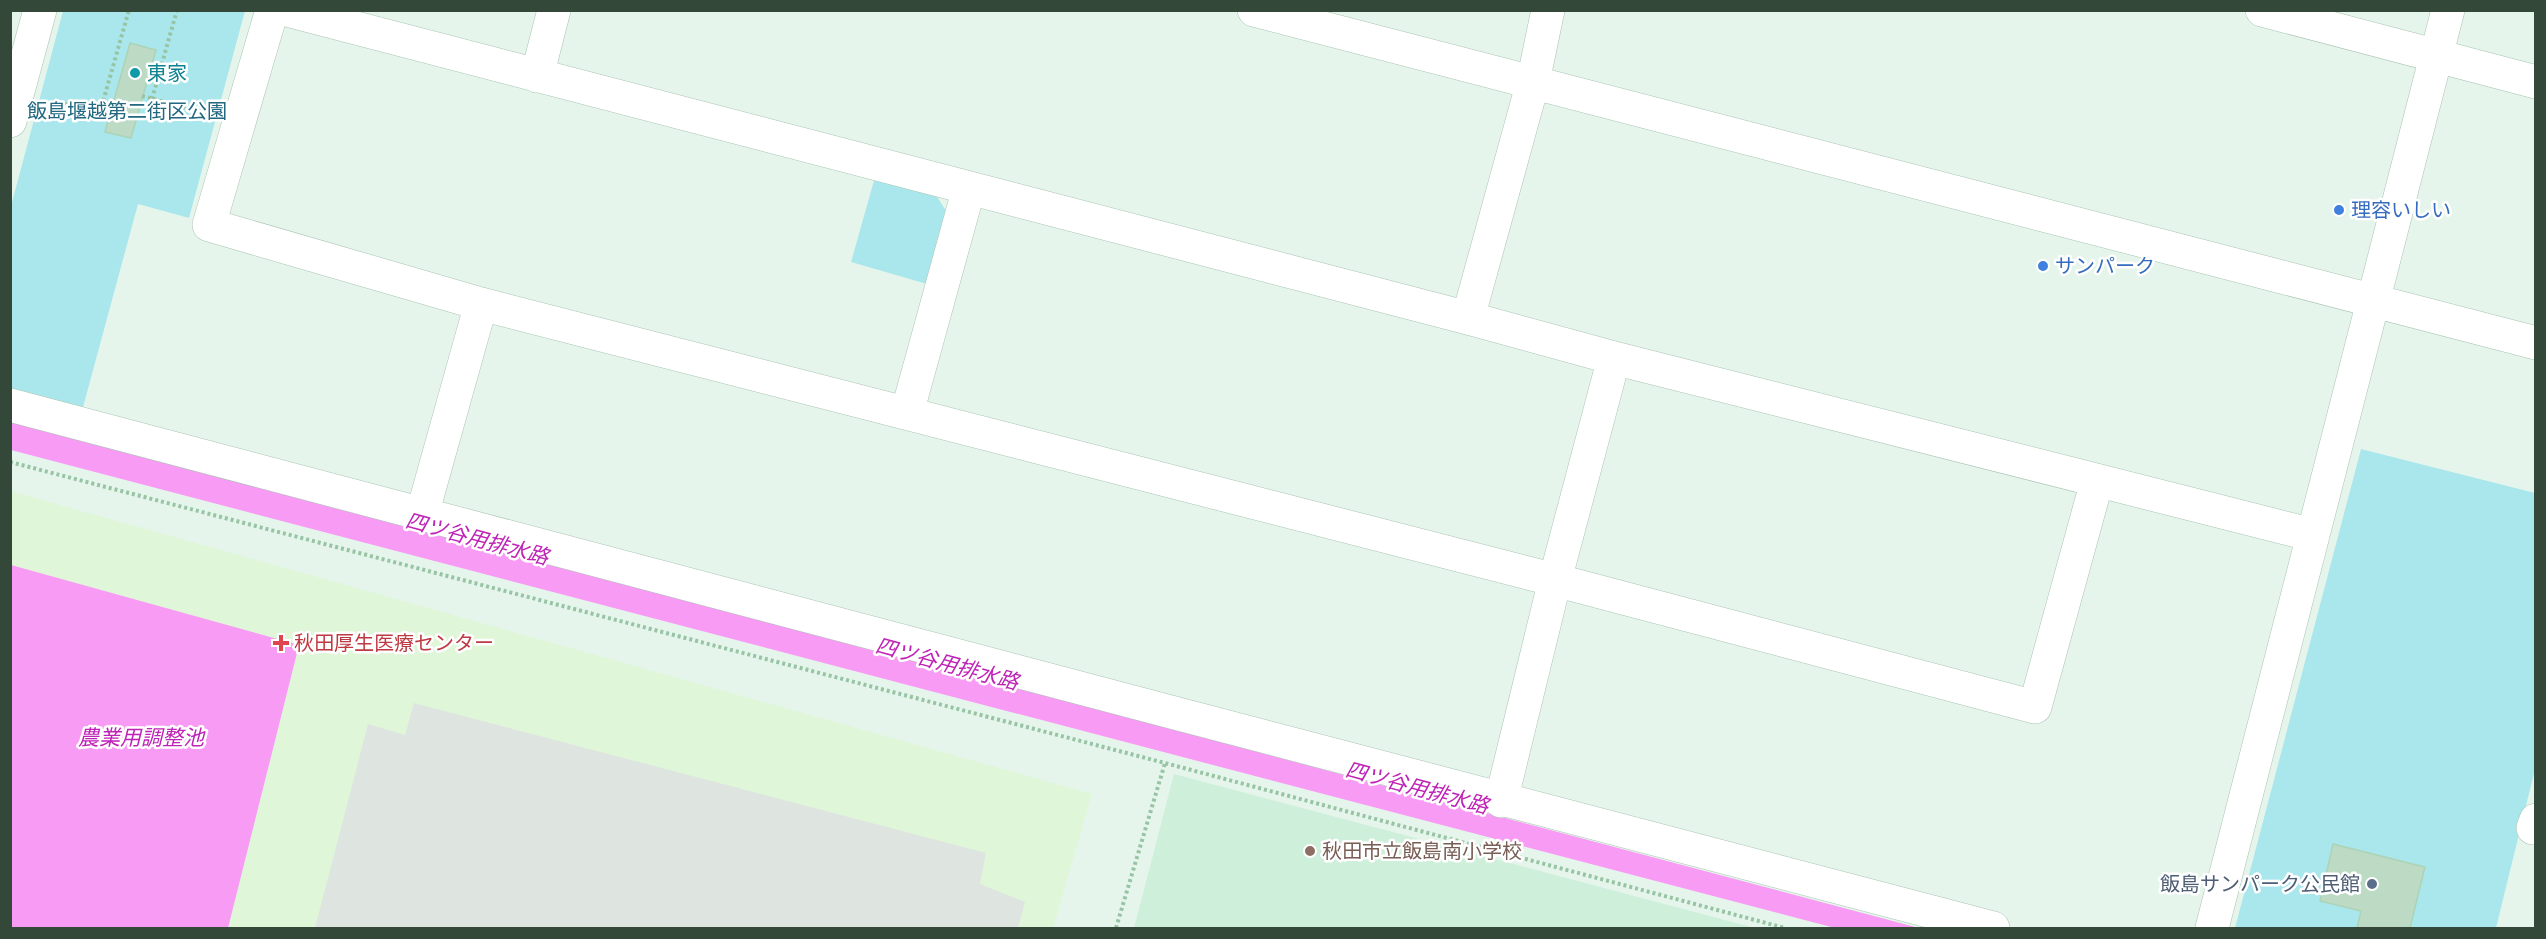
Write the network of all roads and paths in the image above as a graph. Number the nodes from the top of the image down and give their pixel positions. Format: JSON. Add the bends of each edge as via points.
{"nodes":[{"id":1,"x":40,"y":10,"type":"edge"},
{"id":2,"x":129,"y":10,"type":"edge"},
{"id":3,"x":177,"y":10,"type":"edge"},
{"id":4,"x":272,"y":10,"type":"edge"},
{"id":5,"x":287,"y":10,"type":"edge"},
{"id":6,"x":554,"y":10,"type":"edge"},
{"id":7,"x":1254,"y":10,"type":"edge"},
{"id":8,"x":1548,"y":10,"type":"edge"},
{"id":9,"x":2262,"y":10,"type":"edge"},
{"id":10,"x":2448,"y":10,"type":"edge"},
{"id":11,"x":2436,"y":56,"type":"junction"},
{"id":12,"x":537,"y":76,"type":"junction"},
{"id":13,"x":1533,"y":82,"type":"junction"},
{"id":14,"x":2535,"y":82,"type":"edge"},
{"id":15,"x":142,"y":96,"type":"dead end"},
{"id":16,"x":152,"y":99,"type":"junction"},
{"id":17,"x":14,"y":106,"type":"edge"},
{"id":18,"x":239,"y":122,"type":"junction"},
{"id":19,"x":969,"y":188,"type":"junction"},
{"id":20,"x":2373,"y":303,"type":"junction"},
{"id":21,"x":481,"y":304,"type":"junction"},
{"id":22,"x":1468,"y":318,"type":"junction"},
{"id":23,"x":2535,"y":343,"type":"edge"},
{"id":24,"x":1614,"y":358,"type":"junction"},
{"id":25,"x":10,"y":405,"type":"edge"},
{"id":26,"x":907,"y":413,"type":"junction"},
{"id":27,"x":10,"y":462,"type":"edge"},
{"id":28,"x":2097,"y":481,"type":"junction"},
{"id":29,"x":423,"y":511,"type":"junction"},
{"id":30,"x":2313,"y":535,"type":"junction"},
{"id":31,"x":1555,"y":580,"type":"junction"},
{"id":32,"x":1165,"y":763,"type":"junction"},
{"id":33,"x":1501,"y":801,"type":"junction"},
{"id":34,"x":2535,"y":820,"type":"edge"},
{"id":35,"x":2535,"y":828,"type":"edge"},
{"id":36,"x":1116,"y":928,"type":"edge"},
{"id":37,"x":1785,"y":928,"type":"edge"},
{"id":38,"x":1993,"y":928,"type":"edge"},
{"id":39,"x":2212,"y":928,"type":"edge"}],
"edges":[{"from":1,"to":17,"type":"street"},
{"from":2,"to":17,"type":"path","via":[[100,112]]},
{"from":3,"to":16,"type":"path"},
{"from":4,"to":18,"type":"street"},
{"from":5,"to":12,"type":"street"},
{"from":6,"to":12,"type":"street"},
{"from":7,"to":13,"type":"street"},
{"from":8,"to":13,"type":"street"},
{"from":9,"to":11,"type":"street"},
{"from":10,"to":11,"type":"street"},
{"from":11,"to":14,"type":"street"},
{"from":11,"to":20,"type":"street"},
{"from":12,"to":19,"type":"street"},
{"from":13,"to":20,"type":"street"},
{"from":13,"to":22,"type":"street"},
{"from":15,"to":16,"type":"path"},
{"from":16,"to":18,"type":"path"},
{"from":18,"to":21,"type":"street","via":[[209,225]]},
{"from":19,"to":22,"type":"street"},
{"from":19,"to":26,"type":"street"},
{"from":20,"to":23,"type":"street"},
{"from":20,"to":30,"type":"street"},
{"from":21,"to":26,"type":"street"},
{"from":21,"to":29,"type":"street"},
{"from":22,"to":24,"type":"street"},
{"from":24,"to":28,"type":"street"},
{"from":24,"to":31,"type":"street"},
{"from":25,"to":29,"type":"street"},
{"from":26,"to":31,"type":"street"},
{"from":27,"to":32,"type":"path"},
{"from":28,"to":30,"type":"street"},
{"from":28,"to":31,"type":"street","via":[[2035,707]]},
{"from":29,"to":33,"type":"street"},
{"from":30,"to":39,"type":"street"},
{"from":31,"to":33,"type":"street"},
{"from":32,"to":36,"type":"path"},
{"from":32,"to":37,"type":"path"},
{"from":33,"to":38,"type":"street"},
{"from":34,"to":35,"type":"street"}]}
